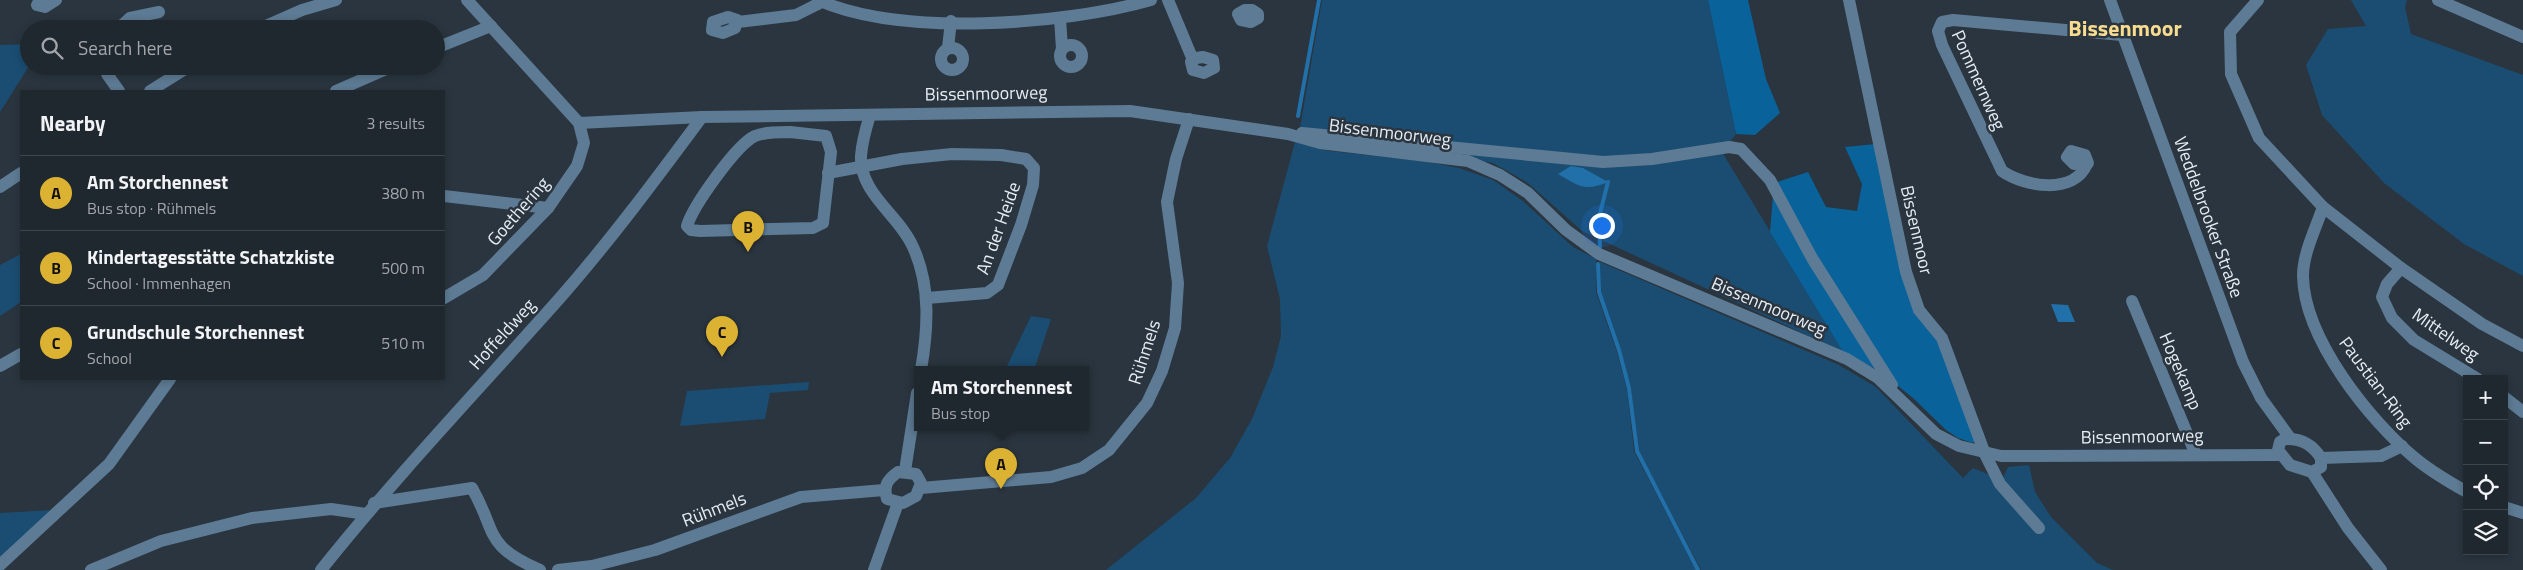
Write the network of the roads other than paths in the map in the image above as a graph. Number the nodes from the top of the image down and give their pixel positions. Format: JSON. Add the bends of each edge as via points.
{"nodes":[{"id":1,"x":40,"y":0,"type":"edge"},
{"id":2,"x":56,"y":0,"type":"edge"},
{"id":3,"x":336,"y":0,"type":"edge"},
{"id":4,"x":467,"y":0,"type":"edge"},
{"id":5,"x":1151,"y":0,"type":"edge"},
{"id":6,"x":1168,"y":0,"type":"edge"},
{"id":7,"x":1258,"y":0,"type":"edge"},
{"id":8,"x":1850,"y":0,"type":"edge"},
{"id":9,"x":2110,"y":0,"type":"edge"},
{"id":10,"x":2258,"y":0,"type":"edge"},
{"id":11,"x":2438,"y":0,"type":"edge"},
{"id":12,"x":820,"y":1,"type":"edge"},
{"id":13,"x":159,"y":12,"type":"dead end"},
{"id":14,"x":1257,"y":12,"type":"dead end"},
{"id":15,"x":1060,"y":18,"type":"junction"},
{"id":16,"x":127,"y":20,"type":"edge"},
{"id":17,"x":280,"y":20,"type":"edge"},
{"id":18,"x":951,"y":21,"type":"junction"},
{"id":19,"x":738,"y":22,"type":"dead end"},
{"id":20,"x":491,"y":26,"type":"junction"},
{"id":21,"x":2122,"y":35,"type":"junction"},
{"id":22,"x":2523,"y":36,"type":"edge"},
{"id":23,"x":445,"y":44,"type":"edge"},
{"id":24,"x":948,"y":48,"type":"dead end"},
{"id":25,"x":1062,"y":49,"type":"dead end"},
{"id":26,"x":1193,"y":60,"type":"dead end"},
{"id":27,"x":108,"y":75,"type":"edge"},
{"id":28,"x":176,"y":75,"type":"edge"},
{"id":29,"x":372,"y":75,"type":"edge"},
{"id":30,"x":118,"y":90,"type":"edge"},
{"id":31,"x":152,"y":90,"type":"edge"},
{"id":32,"x":338,"y":90,"type":"edge"},
{"id":33,"x":870,"y":115,"type":"junction"},
{"id":34,"x":702,"y":117,"type":"junction"},
{"id":35,"x":1189,"y":119,"type":"junction"},
{"id":36,"x":579,"y":123,"type":"junction"},
{"id":37,"x":1288,"y":134,"type":"junction"},
{"id":38,"x":2087,"y":164,"type":"dead end"},
{"id":39,"x":862,"y":166,"type":"junction"},
{"id":40,"x":828,"y":173,"type":"junction"},
{"id":41,"x":20,"y":176,"type":"edge"},
{"id":42,"x":0,"y":187,"type":"edge"},
{"id":43,"x":445,"y":196,"type":"edge"},
{"id":44,"x":2323,"y":206,"type":"junction"},
{"id":45,"x":548,"y":208,"type":"junction"},
{"id":46,"x":2401,"y":268,"type":"junction"},
{"id":47,"x":445,"y":297,"type":"edge"},
{"id":48,"x":927,"y":298,"type":"junction"},
{"id":49,"x":2132,"y":301,"type":"dead end"},
{"id":50,"x":2523,"y":346,"type":"edge"},
{"id":51,"x":20,"y":355,"type":"edge"},
{"id":52,"x":0,"y":366,"type":"edge"},
{"id":53,"x":922,"y":366,"type":"edge"},
{"id":54,"x":2471,"y":375,"type":"edge"},
{"id":55,"x":169,"y":380,"type":"edge"},
{"id":56,"x":2508,"y":400,"type":"edge"},
{"id":57,"x":1904,"y":404,"type":"junction"},
{"id":58,"x":914,"y":412,"type":"edge"},
{"id":59,"x":2523,"y":412,"type":"edge"},
{"id":60,"x":2290,"y":438,"type":"junction"},
{"id":61,"x":2402,"y":446,"type":"junction"},
{"id":62,"x":1985,"y":454,"type":"junction"},
{"id":63,"x":2196,"y":455,"type":"junction"},
{"id":64,"x":2280,"y":455,"type":"junction"},
{"id":65,"x":2321,"y":458,"type":"junction"},
{"id":66,"x":905,"y":471,"type":"junction"},
{"id":67,"x":2312,"y":472,"type":"junction"},
{"id":68,"x":921,"y":488,"type":"junction"},
{"id":69,"x":884,"y":490,"type":"junction"},
{"id":70,"x":2463,"y":490,"type":"edge"},
{"id":71,"x":898,"y":503,"type":"junction"},
{"id":72,"x":2508,"y":508,"type":"edge"},
{"id":73,"x":370,"y":509,"type":"junction"},
{"id":74,"x":2523,"y":513,"type":"edge"},
{"id":75,"x":2039,"y":528,"type":"dead end"},
{"id":76,"x":0,"y":565,"type":"edge"},
{"id":77,"x":90,"y":570,"type":"edge"},
{"id":78,"x":321,"y":570,"type":"edge"},
{"id":79,"x":540,"y":570,"type":"edge"},
{"id":80,"x":558,"y":570,"type":"edge"},
{"id":81,"x":874,"y":570,"type":"edge"},
{"id":82,"x":2380,"y":570,"type":"edge"}],
"edges":[{"from":1,"to":2,"type":"street","via":[[37,5],[42,7]]},
{"from":3,"to":17,"type":"street"},
{"from":4,"to":20,"type":"street"},
{"from":5,"to":15,"type":"street"},
{"from":6,"to":26,"type":"street"},
{"from":7,"to":14,"type":"street"},
{"from":8,"to":62,"type":"street","name":"Bissenmoor","via":[[1906,272],[1919,310],[1942,338]]},
{"from":9,"to":21,"type":"street","name":"Weddelbrooker Straße"},
{"from":10,"to":44,"type":"street","via":[[2230,32],[2231,74],[2259,138]]},
{"from":11,"to":22,"type":"street"},
{"from":12,"to":18,"type":"street","via":[[850,12],[882,17]]},
{"from":12,"to":19,"type":"street","via":[[796,15]]},
{"from":13,"to":16,"type":"street","via":[[135,15]]},
{"from":15,"to":18,"type":"street"},
{"from":15,"to":25,"type":"street"},
{"from":18,"to":24,"type":"street"},
{"from":20,"to":23,"type":"street"},
{"from":20,"to":36,"type":"street"},
{"from":21,"to":38,"type":"street","name":"Pommernweg","via":[[1953,20],[1942,22],[1938,31],[2005,175],[2026,183],[2068,184],[2086,172]]},
{"from":21,"to":60,"type":"street","name":"Weddelbrooker Straße","via":[[2243,362],[2261,398]]},
{"from":27,"to":30,"type":"street"},
{"from":28,"to":31,"type":"street"},
{"from":29,"to":32,"type":"street"},
{"from":33,"to":34,"type":"street","name":"Bissenmoorweg"},
{"from":33,"to":35,"type":"street","name":"Bissenmoorweg","via":[[1112,109]]},
{"from":33,"to":39,"type":"street"},
{"from":34,"to":36,"type":"street","name":"Bissenmoorweg"},
{"from":34,"to":73,"type":"street","name":"Hoffeldweg","via":[[623,222],[560,298]]},
{"from":35,"to":37,"type":"street","name":"Bissenmoorweg"},
{"from":35,"to":68,"type":"street","name":"Rühmels","via":[[1167,202],[1178,283],[1174,328],[1162,371],[1147,403],[1109,450],[1082,468],[1051,477]]},
{"from":36,"to":45,"type":"street","name":"Goethering","via":[[584,143],[577,166]]},
{"from":37,"to":57,"type":"street","name":"Bissenmoorweg","via":[[1320,143],[1468,161],[1500,175],[1528,193],[1566,230],[1600,254],[1847,359],[1878,378]]},
{"from":37,"to":57,"type":"street","via":[[1318,133],[1602,162],[1652,159],[1729,146],[1740,149],[1770,180],[1812,258]]},
{"from":39,"to":40,"type":"street"},
{"from":39,"to":48,"type":"street","via":[[869,183],[905,231],[918,261]]},
{"from":39,"to":48,"type":"street","name":"An der Heide","via":[[924,156],[966,154],[1007,155],[1026,159],[1034,168],[1033,185],[1021,225],[998,285],[987,293]]},
{"from":40,"to":40,"type":"street","via":[[831,152],[826,136],[810,132],[752,138],[698,201],[686,226],[700,231],[819,226],[825,218]]},
{"from":41,"to":42,"type":"street"},
{"from":43,"to":45,"type":"street"},
{"from":44,"to":46,"type":"street"},
{"from":44,"to":61,"type":"street","name":"Paustian-Ring","via":[[2302,274],[2307,307],[2323,344],[2351,385]]},
{"from":45,"to":47,"type":"street","name":"Goethering","via":[[483,275]]},
{"from":46,"to":50,"type":"street","via":[[2482,324]]},
{"from":46,"to":54,"type":"street","name":"Mittelweg","via":[[2387,284],[2382,297],[2392,318],[2414,340]]},
{"from":48,"to":53,"type":"street"},
{"from":49,"to":63,"type":"street","name":"Hogekamp"},
{"from":51,"to":52,"type":"street"},
{"from":55,"to":76,"type":"street","via":[[109,464]]},
{"from":56,"to":59,"type":"street"},
{"from":57,"to":62,"type":"street","name":"Bissenmoorweg","via":[[1936,434]]},
{"from":58,"to":66,"type":"street"},
{"from":60,"to":64,"type":"street","via":[[2280,442]]},
{"from":60,"to":65,"type":"street","via":[[2309,444]]},
{"from":61,"to":65,"type":"street","via":[[2381,456]]},
{"from":61,"to":70,"type":"street","name":"Paustian-Ring","via":[[2436,474]]},
{"from":62,"to":63,"type":"street","name":"Bissenmoorweg"},
{"from":62,"to":75,"type":"street","name":"Bissenmoor","via":[[2000,484]]},
{"from":63,"to":64,"type":"street","name":"Bissenmoorweg"},
{"from":64,"to":67,"type":"street","via":[[2298,469]]},
{"from":65,"to":67,"type":"street","via":[[2321,467]]},
{"from":66,"to":68,"type":"street","via":[[916,474]]},
{"from":66,"to":69,"type":"street","via":[[892,475]]},
{"from":67,"to":82,"type":"street"},
{"from":68,"to":71,"type":"street","via":[[912,499]]},
{"from":69,"to":71,"type":"street","via":[[887,499]]},
{"from":69,"to":80,"type":"street","name":"Rühmels","via":[[801,497],[655,550],[592,566]]},
{"from":71,"to":81,"type":"street"},
{"from":72,"to":74,"type":"street"},
{"from":73,"to":77,"type":"street","via":[[331,509],[252,518],[162,541]]},
{"from":73,"to":78,"type":"street","name":"Hoffeldweg"},
{"from":73,"to":79,"type":"street","via":[[472,488],[498,546],[514,559]]}]}
